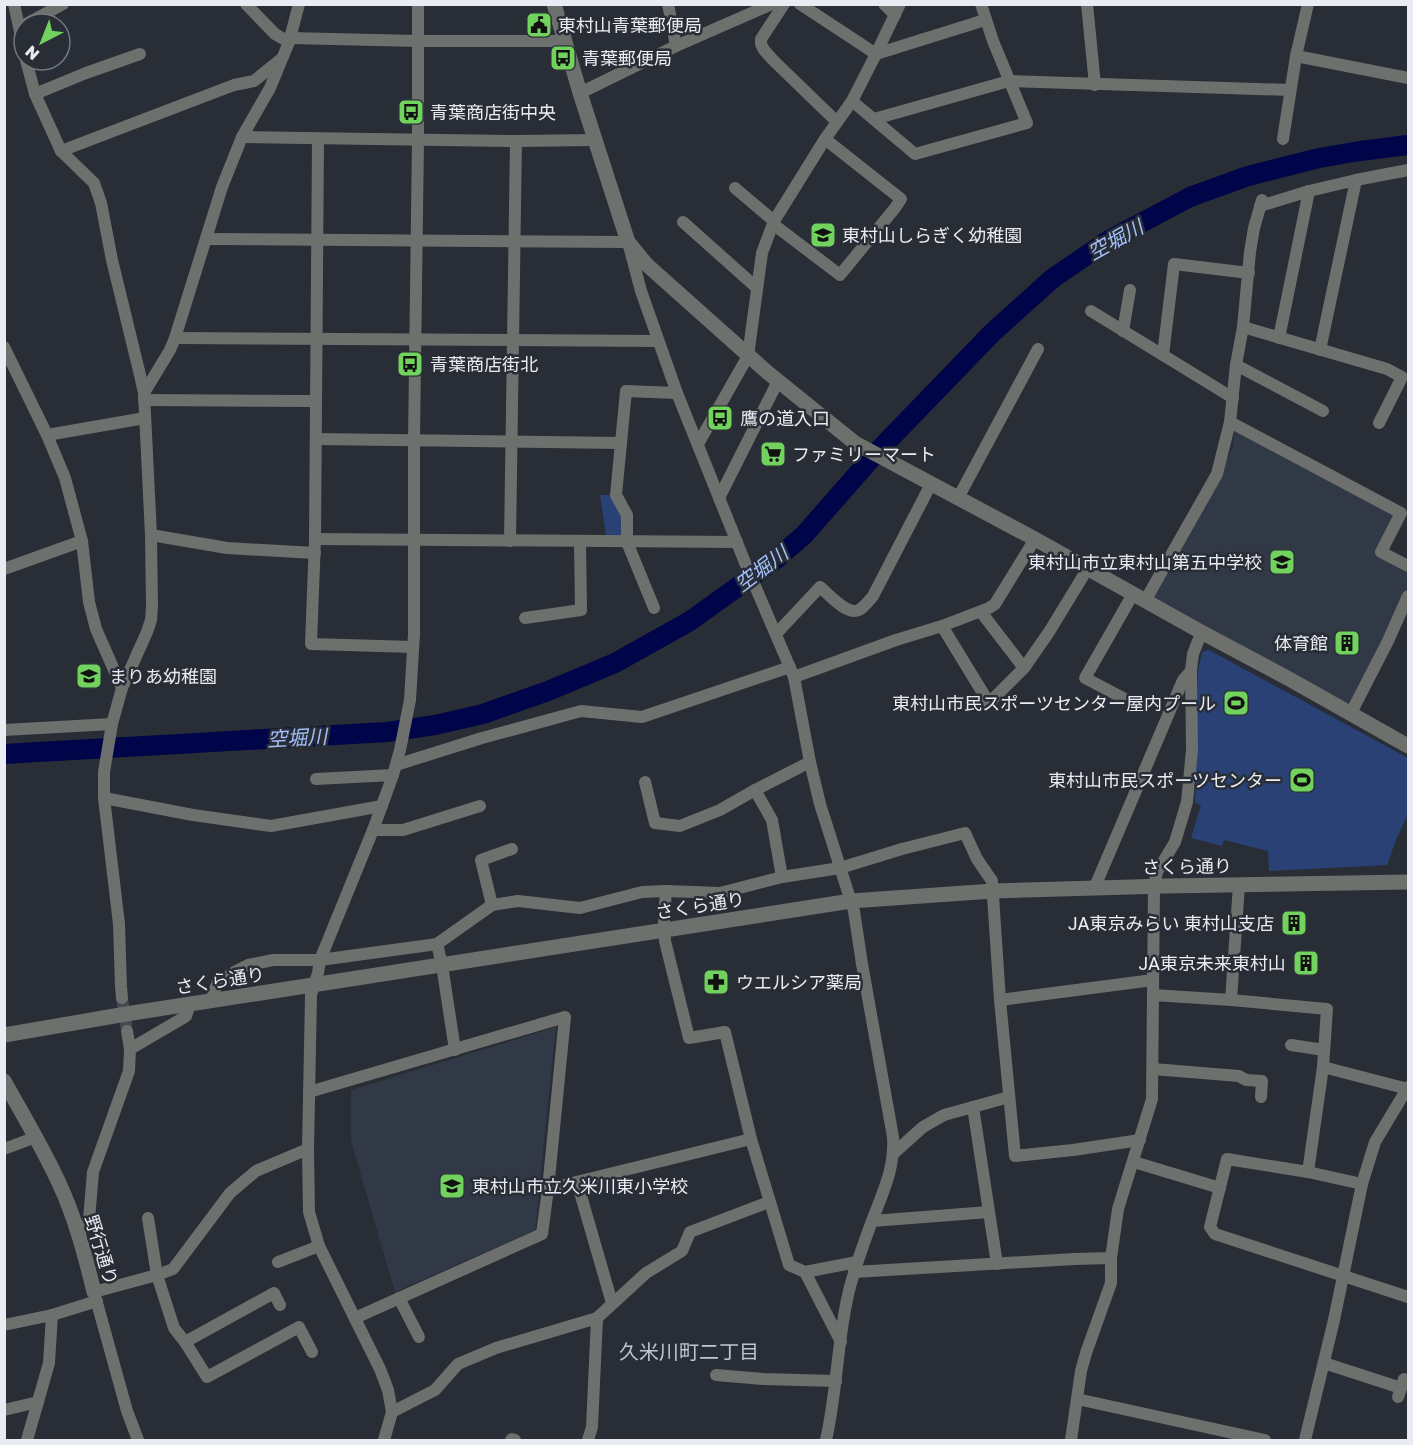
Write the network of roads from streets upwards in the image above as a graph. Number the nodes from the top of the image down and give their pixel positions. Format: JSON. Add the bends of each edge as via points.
{"nodes":[{"id":1,"x":63,"y":4,"type":"edge"},
{"id":2,"x":246,"y":4,"type":"edge"},
{"id":3,"x":299,"y":4,"type":"edge"},
{"id":4,"x":418,"y":4,"type":"edge"},
{"id":5,"x":554,"y":4,"type":"edge"},
{"id":6,"x":668,"y":4,"type":"edge"},
{"id":7,"x":772,"y":4,"type":"edge"},
{"id":8,"x":784,"y":4,"type":"edge"},
{"id":9,"x":800,"y":4,"type":"edge"},
{"id":10,"x":884,"y":4,"type":"edge"},
{"id":11,"x":981,"y":4,"type":"edge"},
{"id":12,"x":1087,"y":4,"type":"edge"},
{"id":13,"x":1308,"y":4,"type":"edge"},
{"id":14,"x":897,"y":10,"type":"edge"},
{"id":15,"x":48,"y":12,"type":"edge"},
{"id":16,"x":985,"y":20,"type":"junction"},
{"id":17,"x":290,"y":40,"type":"junction"},
{"id":18,"x":418,"y":41,"type":"junction"},
{"id":19,"x":564,"y":41,"type":"junction"},
{"id":20,"x":676,"y":46,"type":"junction"},
{"id":21,"x":140,"y":54,"type":"dead end"},
{"id":22,"x":876,"y":54,"type":"junction"},
{"id":23,"x":1296,"y":56,"type":"junction"},
{"id":24,"x":281,"y":59,"type":"junction"},
{"id":25,"x":29,"y":72,"type":"edge"},
{"id":26,"x":1408,"y":78,"type":"edge"},
{"id":27,"x":1009,"y":81,"type":"junction"},
{"id":28,"x":1095,"y":85,"type":"junction"},
{"id":29,"x":1290,"y":90,"type":"junction"},
{"id":30,"x":580,"y":93,"type":"junction"},
{"id":31,"x":35,"y":94,"type":"junction"},
{"id":32,"x":852,"y":100,"type":"junction"},
{"id":33,"x":874,"y":119,"type":"junction"},
{"id":34,"x":837,"y":122,"type":"junction"},
{"id":35,"x":242,"y":137,"type":"junction"},
{"id":36,"x":318,"y":139,"type":"junction"},
{"id":37,"x":418,"y":139,"type":"junction"},
{"id":38,"x":825,"y":139,"type":"junction"},
{"id":39,"x":1283,"y":139,"type":"dead end"},
{"id":40,"x":595,"y":140,"type":"junction"},
{"id":41,"x":516,"y":141,"type":"junction"},
{"id":42,"x":61,"y":151,"type":"junction"},
{"id":43,"x":1408,"y":170,"type":"edge"},
{"id":44,"x":1356,"y":180,"type":"junction"},
{"id":45,"x":735,"y":188,"type":"dead end"},
{"id":46,"x":1309,"y":191,"type":"junction"},
{"id":47,"x":683,"y":222,"type":"dead end"},
{"id":48,"x":774,"y":222,"type":"junction"},
{"id":49,"x":207,"y":239,"type":"junction"},
{"id":50,"x":318,"y":240,"type":"junction"},
{"id":51,"x":417,"y":241,"type":"junction"},
{"id":52,"x":515,"y":241,"type":"junction"},
{"id":53,"x":628,"y":242,"type":"junction"},
{"id":54,"x":1249,"y":273,"type":"junction"},
{"id":55,"x":757,"y":288,"type":"junction"},
{"id":56,"x":1130,"y":290,"type":"dead end"},
{"id":57,"x":1090,"y":311,"type":"dead end"},
{"id":58,"x":1243,"y":327,"type":"junction"},
{"id":59,"x":1123,"y":331,"type":"junction"},
{"id":60,"x":175,"y":338,"type":"junction"},
{"id":61,"x":1279,"y":338,"type":"junction"},
{"id":62,"x":317,"y":339,"type":"junction"},
{"id":63,"x":416,"y":339,"type":"junction"},
{"id":64,"x":513,"y":340,"type":"junction"},
{"id":65,"x":658,"y":341,"type":"junction"},
{"id":66,"x":4,"y":347,"type":"edge"},
{"id":67,"x":1038,"y":349,"type":"dead end"},
{"id":68,"x":1320,"y":350,"type":"junction"},
{"id":69,"x":1163,"y":355,"type":"junction"},
{"id":70,"x":748,"y":356,"type":"junction"},
{"id":71,"x":1236,"y":365,"type":"junction"},
{"id":72,"x":778,"y":381,"type":"junction"},
{"id":73,"x":677,"y":393,"type":"junction"},
{"id":74,"x":144,"y":397,"type":"junction"},
{"id":75,"x":1233,"y":398,"type":"junction"},
{"id":76,"x":316,"y":401,"type":"junction"},
{"id":77,"x":1323,"y":411,"type":"dead end"},
{"id":78,"x":145,"y":417,"type":"junction"},
{"id":79,"x":1230,"y":422,"type":"junction"},
{"id":80,"x":1379,"y":423,"type":"dead end"},
{"id":81,"x":46,"y":435,"type":"junction"},
{"id":82,"x":316,"y":439,"type":"junction"},
{"id":83,"x":414,"y":440,"type":"junction"},
{"id":84,"x":512,"y":442,"type":"junction"},
{"id":85,"x":621,"y":443,"type":"junction"},
{"id":86,"x":698,"y":444,"type":"junction"},
{"id":87,"x":931,"y":484,"type":"junction"},
{"id":88,"x":719,"y":498,"type":"junction"},
{"id":89,"x":958,"y":498,"type":"junction"},
{"id":90,"x":151,"y":535,"type":"junction"},
{"id":91,"x":315,"y":539,"type":"junction"},
{"id":92,"x":1035,"y":539,"type":"junction"},
{"id":93,"x":414,"y":540,"type":"junction"},
{"id":94,"x":82,"y":541,"type":"junction"},
{"id":95,"x":510,"y":541,"type":"junction"},
{"id":96,"x":580,"y":542,"type":"junction"},
{"id":97,"x":627,"y":542,"type":"junction"},
{"id":98,"x":737,"y":542,"type":"junction"},
{"id":99,"x":315,"y":553,"type":"junction"},
{"id":100,"x":1408,"y":566,"type":"edge"},
{"id":101,"x":1088,"y":568,"type":"junction"},
{"id":102,"x":4,"y":569,"type":"edge"},
{"id":103,"x":1408,"y":596,"type":"edge"},
{"id":104,"x":1139,"y":597,"type":"junction"},
{"id":105,"x":654,"y":608,"type":"dead end"},
{"id":106,"x":981,"y":612,"type":"junction"},
{"id":107,"x":525,"y":618,"type":"dead end"},
{"id":108,"x":942,"y":626,"type":"junction"},
{"id":109,"x":1203,"y":633,"type":"junction"},
{"id":110,"x":776,"y":634,"type":"junction"},
{"id":111,"x":413,"y":647,"type":"junction"},
{"id":112,"x":1024,"y":668,"type":"junction"},
{"id":113,"x":1191,"y":670,"type":"junction"},
{"id":114,"x":792,"y":672,"type":"junction"},
{"id":115,"x":122,"y":687,"type":"junction"},
{"id":116,"x":1125,"y":699,"type":"dead end"},
{"id":117,"x":1351,"y":713,"type":"junction"},
{"id":118,"x":112,"y":725,"type":"junction"},
{"id":119,"x":4,"y":730,"type":"edge"},
{"id":120,"x":1408,"y":746,"type":"edge"},
{"id":121,"x":810,"y":762,"type":"junction"},
{"id":122,"x":395,"y":770,"type":"junction"},
{"id":123,"x":316,"y":779,"type":"dead end"},
{"id":124,"x":645,"y":782,"type":"dead end"},
{"id":125,"x":754,"y":789,"type":"junction"},
{"id":126,"x":104,"y":798,"type":"junction"},
{"id":127,"x":382,"y":806,"type":"junction"},
{"id":128,"x":480,"y":806,"type":"dead end"},
{"id":129,"x":373,"y":830,"type":"junction"},
{"id":130,"x":513,"y":849,"type":"dead end"},
{"id":131,"x":840,"y":868,"type":"junction"},
{"id":132,"x":782,"y":877,"type":"junction"},
{"id":133,"x":1408,"y":882,"type":"edge"},
{"id":134,"x":1239,"y":885,"type":"junction"},
{"id":135,"x":1154,"y":886,"type":"junction"},
{"id":136,"x":1094,"y":889,"type":"junction"},
{"id":137,"x":666,"y":891,"type":"junction"},
{"id":138,"x":993,"y":891,"type":"junction"},
{"id":139,"x":851,"y":901,"type":"junction"},
{"id":140,"x":492,"y":905,"type":"junction"},
{"id":141,"x":665,"y":930,"type":"junction"},
{"id":142,"x":437,"y":944,"type":"junction"},
{"id":143,"x":320,"y":960,"type":"junction"},
{"id":144,"x":442,"y":964,"type":"junction"},
{"id":145,"x":1153,"y":980,"type":"junction"},
{"id":146,"x":314,"y":985,"type":"junction"},
{"id":147,"x":1153,"y":995,"type":"junction"},
{"id":148,"x":122,"y":998,"type":"tunnel mouth"},
{"id":149,"x":1000,"y":1000,"type":"junction"},
{"id":150,"x":1231,"y":1000,"type":"junction"},
{"id":151,"x":211,"y":1001,"type":"junction"},
{"id":152,"x":190,"y":1004,"type":"junction"},
{"id":153,"x":127,"y":1031,"type":"tunnel mouth"},
{"id":154,"x":4,"y":1035,"type":"edge"},
{"id":155,"x":1291,"y":1045,"type":"dead end"},
{"id":156,"x":130,"y":1049,"type":"junction"},
{"id":157,"x":455,"y":1050,"type":"junction"},
{"id":158,"x":1324,"y":1050,"type":"junction"},
{"id":159,"x":1323,"y":1067,"type":"junction"},
{"id":160,"x":1153,"y":1069,"type":"junction"},
{"id":161,"x":4,"y":1081,"type":"edge"},
{"id":162,"x":1408,"y":1088,"type":"edge"},
{"id":163,"x":309,"y":1092,"type":"junction"},
{"id":164,"x":1009,"y":1097,"type":"junction"},
{"id":165,"x":1261,"y":1097,"type":"dead end"},
{"id":166,"x":973,"y":1107,"type":"junction"},
{"id":167,"x":36,"y":1137,"type":"junction"},
{"id":168,"x":751,"y":1139,"type":"junction"},
{"id":169,"x":1140,"y":1140,"type":"junction"},
{"id":170,"x":4,"y":1149,"type":"edge"},
{"id":171,"x":308,"y":1149,"type":"junction"},
{"id":172,"x":894,"y":1153,"type":"junction"},
{"id":173,"x":1134,"y":1162,"type":"junction"},
{"id":174,"x":1308,"y":1172,"type":"junction"},
{"id":175,"x":577,"y":1182,"type":"junction"},
{"id":176,"x":1362,"y":1184,"type":"junction"},
{"id":177,"x":1220,"y":1188,"type":"junction"},
{"id":178,"x":548,"y":1189,"type":"junction"},
{"id":179,"x":770,"y":1202,"type":"junction"},
{"id":180,"x":989,"y":1212,"type":"junction"},
{"id":181,"x":148,"y":1218,"type":"dead end"},
{"id":182,"x":872,"y":1221,"type":"junction"},
{"id":183,"x":78,"y":1234,"type":"junction"},
{"id":184,"x":320,"y":1246,"type":"junction"},
{"id":185,"x":1111,"y":1258,"type":"junction"},
{"id":186,"x":278,"y":1262,"type":"dead end"},
{"id":187,"x":997,"y":1264,"type":"junction"},
{"id":188,"x":855,"y":1267,"type":"junction"},
{"id":189,"x":805,"y":1272,"type":"junction"},
{"id":190,"x":157,"y":1275,"type":"junction"},
{"id":191,"x":1343,"y":1275,"type":"junction"},
{"id":192,"x":95,"y":1296,"type":"junction"},
{"id":193,"x":1408,"y":1297,"type":"edge"},
{"id":194,"x":399,"y":1298,"type":"junction"},
{"id":195,"x":612,"y":1303,"type":"junction"},
{"id":196,"x":280,"y":1305,"type":"dead end"},
{"id":197,"x":52,"y":1315,"type":"junction"},
{"id":198,"x":355,"y":1318,"type":"junction"},
{"id":199,"x":597,"y":1318,"type":"junction"},
{"id":200,"x":4,"y":1325,"type":"edge"},
{"id":201,"x":419,"y":1337,"type":"dead end"},
{"id":202,"x":185,"y":1342,"type":"junction"},
{"id":203,"x":840,"y":1342,"type":"junction"},
{"id":204,"x":312,"y":1352,"type":"dead end"},
{"id":205,"x":1324,"y":1363,"type":"junction"},
{"id":206,"x":716,"y":1375,"type":"dead end"},
{"id":207,"x":836,"y":1381,"type":"junction"},
{"id":208,"x":1401,"y":1388,"type":"dead end"},
{"id":209,"x":1077,"y":1399,"type":"junction"},
{"id":210,"x":38,"y":1402,"type":"junction"},
{"id":211,"x":4,"y":1410,"type":"edge"},
{"id":212,"x":392,"y":1412,"type":"junction"},
{"id":213,"x":27,"y":1440,"type":"edge"},
{"id":214,"x":138,"y":1440,"type":"edge"},
{"id":215,"x":384,"y":1440,"type":"edge"},
{"id":216,"x":588,"y":1440,"type":"edge"},
{"id":217,"x":826,"y":1440,"type":"edge"},
{"id":218,"x":1071,"y":1440,"type":"edge"},
{"id":219,"x":1265,"y":1440,"type":"edge"},
{"id":220,"x":1305,"y":1440,"type":"edge"}],
"edges":[{"from":1,"to":15,"type":"street"},
{"from":2,"to":17,"type":"street","via":[[275,33]]},
{"from":3,"to":17,"type":"street"},
{"from":4,"to":18,"type":"street"},
{"from":5,"to":19,"type":"street"},
{"from":6,"to":20,"type":"street"},
{"from":7,"to":20,"type":"street"},
{"from":8,"to":34,"type":"street","via":[[760,39],[761,44]]},
{"from":9,"to":22,"type":"street"},
{"from":10,"to":14,"type":"street"},
{"from":11,"to":16,"type":"street"},
{"from":12,"to":28,"type":"street"},
{"from":13,"to":23,"type":"street"},
{"from":14,"to":22,"type":"street"},
{"from":16,"to":22,"type":"street"},
{"from":16,"to":27,"type":"street"},
{"from":17,"to":18,"type":"street"},
{"from":17,"to":24,"type":"street"},
{"from":18,"to":19,"type":"street"},
{"from":18,"to":37,"type":"street"},
{"from":19,"to":30,"type":"street"},
{"from":20,"to":30,"type":"street"},
{"from":21,"to":31,"type":"street"},
{"from":22,"to":32,"type":"street"},
{"from":23,"to":26,"type":"street"},
{"from":23,"to":29,"type":"street"},
{"from":24,"to":35,"type":"street","via":[[270,88]]},
{"from":24,"to":42,"type":"street","via":[[254,81],[234,85]]},
{"from":25,"to":31,"type":"street"},
{"from":27,"to":28,"type":"street"},
{"from":27,"to":33,"type":"street"},
{"from":27,"to":33,"type":"street","via":[[1027,123],[915,154]]},
{"from":28,"to":29,"type":"street"},
{"from":29,"to":39,"type":"street"},
{"from":30,"to":40,"type":"street"},
{"from":31,"to":42,"type":"street"},
{"from":32,"to":33,"type":"street"},
{"from":32,"to":34,"type":"street"},
{"from":34,"to":38,"type":"street"},
{"from":35,"to":36,"type":"street"},
{"from":35,"to":49,"type":"street"},
{"from":36,"to":37,"type":"street"},
{"from":36,"to":50,"type":"street"},
{"from":37,"to":41,"type":"street"},
{"from":37,"to":51,"type":"street"},
{"from":38,"to":48,"type":"street"},
{"from":38,"to":48,"type":"street","via":[[901,199],[840,275]]},
{"from":40,"to":41,"type":"street"},
{"from":40,"to":53,"type":"street"},
{"from":41,"to":52,"type":"street"},
{"from":42,"to":74,"type":"street","via":[[94,183],[102,203]]},
{"from":43,"to":44,"type":"street"},
{"from":44,"to":46,"type":"street"},
{"from":44,"to":68,"type":"street"},
{"from":45,"to":48,"type":"street"},
{"from":46,"to":54,"type":"street","via":[[1261,203]]},
{"from":46,"to":61,"type":"street"},
{"from":47,"to":55,"type":"street"},
{"from":48,"to":55,"type":"street","via":[[762,253]]},
{"from":49,"to":50,"type":"street"},
{"from":49,"to":60,"type":"street"},
{"from":50,"to":51,"type":"street"},
{"from":50,"to":62,"type":"street"},
{"from":51,"to":52,"type":"street"},
{"from":51,"to":63,"type":"street"},
{"from":52,"to":53,"type":"street"},
{"from":52,"to":64,"type":"street"},
{"from":53,"to":65,"type":"street"},
{"from":53,"to":70,"type":"street","via":[[646,264]]},
{"from":54,"to":58,"type":"street"},
{"from":54,"to":69,"type":"street","via":[[1174,264]]},
{"from":55,"to":70,"type":"street"},
{"from":56,"to":59,"type":"street"},
{"from":57,"to":59,"type":"street"},
{"from":58,"to":61,"type":"street"},
{"from":58,"to":71,"type":"street"},
{"from":59,"to":69,"type":"street"},
{"from":60,"to":62,"type":"street"},
{"from":60,"to":74,"type":"street"},
{"from":61,"to":68,"type":"street"},
{"from":62,"to":63,"type":"street"},
{"from":62,"to":76,"type":"street"},
{"from":63,"to":64,"type":"street"},
{"from":63,"to":83,"type":"street"},
{"from":64,"to":65,"type":"street"},
{"from":64,"to":84,"type":"street"},
{"from":65,"to":73,"type":"street"},
{"from":66,"to":81,"type":"street"},
{"from":67,"to":89,"type":"street"},
{"from":68,"to":80,"type":"street","via":[[1402,377]]},
{"from":69,"to":75,"type":"street"},
{"from":70,"to":72,"type":"street"},
{"from":70,"to":86,"type":"street"},
{"from":71,"to":75,"type":"street"},
{"from":71,"to":77,"type":"street"},
{"from":72,"to":87,"type":"street","via":[[855,443]]},
{"from":72,"to":88,"type":"street"},
{"from":73,"to":85,"type":"street","via":[[626,392]]},
{"from":73,"to":86,"type":"street"},
{"from":74,"to":76,"type":"street"},
{"from":74,"to":78,"type":"street"},
{"from":75,"to":79,"type":"street"},
{"from":76,"to":82,"type":"street"},
{"from":78,"to":81,"type":"street"},
{"from":78,"to":90,"type":"street"},
{"from":79,"to":100,"type":"street","via":[[1401,513],[1381,552]]},
{"from":79,"to":104,"type":"street","via":[[1216,474]]},
{"from":81,"to":94,"type":"street","via":[[65,478]]},
{"from":82,"to":83,"type":"street"},
{"from":82,"to":91,"type":"street"},
{"from":83,"to":84,"type":"street"},
{"from":83,"to":93,"type":"street"},
{"from":84,"to":85,"type":"street"},
{"from":84,"to":95,"type":"street"},
{"from":85,"to":97,"type":"street","via":[[616,495],[627,515]]},
{"from":86,"to":88,"type":"street"},
{"from":87,"to":89,"type":"street"},
{"from":87,"to":110,"type":"street","via":[[873,596],[860,609],[847,610],[820,586]]},
{"from":88,"to":98,"type":"street"},
{"from":89,"to":92,"type":"street"},
{"from":90,"to":99,"type":"street","via":[[227,548]]},
{"from":90,"to":115,"type":"street","via":[[151,620]]},
{"from":91,"to":93,"type":"street"},
{"from":91,"to":99,"type":"street"},
{"from":92,"to":101,"type":"street"},
{"from":92,"to":106,"type":"street","via":[[995,604]]},
{"from":93,"to":95,"type":"street"},
{"from":93,"to":111,"type":"street"},
{"from":94,"to":102,"type":"street"},
{"from":94,"to":115,"type":"street","via":[[96,629]]},
{"from":95,"to":96,"type":"street"},
{"from":96,"to":97,"type":"street"},
{"from":96,"to":107,"type":"street","via":[[581,610]]},
{"from":97,"to":98,"type":"street"},
{"from":97,"to":105,"type":"street"},
{"from":98,"to":110,"type":"street"},
{"from":99,"to":111,"type":"street","via":[[311,644]]},
{"from":101,"to":104,"type":"street"},
{"from":101,"to":112,"type":"street"},
{"from":103,"to":117,"type":"street"},
{"from":104,"to":109,"type":"street"},
{"from":104,"to":116,"type":"street","via":[[1085,678]]},
{"from":106,"to":108,"type":"street"},
{"from":106,"to":112,"type":"street"},
{"from":108,"to":112,"type":"street","via":[[989,703]]},
{"from":108,"to":114,"type":"street"},
{"from":109,"to":113,"type":"street","via":[[1192,654]]},
{"from":109,"to":117,"type":"street"},
{"from":110,"to":114,"type":"street"},
{"from":111,"to":122,"type":"street","via":[[410,700]]},
{"from":113,"to":135,"type":"street","via":[[1192,750],[1187,802],[1175,842],[1157,872]]},
{"from":113,"to":136,"type":"street"},
{"from":114,"to":121,"type":"street"},
{"from":114,"to":122,"type":"street","via":[[642,717],[581,711],[482,738]]},
{"from":115,"to":118,"type":"street"},
{"from":117,"to":120,"type":"street"},
{"from":118,"to":119,"type":"street"},
{"from":118,"to":126,"type":"street"},
{"from":121,"to":125,"type":"street"},
{"from":121,"to":131,"type":"street"},
{"from":122,"to":123,"type":"street"},
{"from":122,"to":127,"type":"street"},
{"from":124,"to":125,"type":"street","via":[[655,822],[680,826],[720,810]]},
{"from":125,"to":132,"type":"street","via":[[772,820]]},
{"from":126,"to":127,"type":"street","via":[[272,826]]},
{"from":126,"to":148,"type":"street","via":[[119,924]]},
{"from":127,"to":129,"type":"street"},
{"from":128,"to":129,"type":"street","via":[[402,830]]},
{"from":129,"to":143,"type":"street"},
{"from":130,"to":140,"type":"street","via":[[481,860]]},
{"from":131,"to":132,"type":"street"},
{"from":131,"to":138,"type":"street","via":[[965,833],[992,881]]},
{"from":131,"to":139,"type":"street"},
{"from":132,"to":137,"type":"street","via":[[720,893]]},
{"from":133,"to":134,"type":"street","name":"さくら通り"},
{"from":134,"to":135,"type":"street","name":"さくら通り"},
{"from":134,"to":150,"type":"street"},
{"from":135,"to":136,"type":"street","name":"さくら通り"},
{"from":135,"to":145,"type":"street"},
{"from":136,"to":138,"type":"street","name":"さくら通り"},
{"from":137,"to":140,"type":"street","via":[[642,891],[580,908],[518,901]]},
{"from":137,"to":141,"type":"street"},
{"from":138,"to":139,"type":"street","name":"さくら通り"},
{"from":138,"to":149,"type":"street"},
{"from":139,"to":141,"type":"street","name":"さくら通り"},
{"from":139,"to":172,"type":"street"},
{"from":140,"to":142,"type":"street"},
{"from":141,"to":144,"type":"street","name":"さくら通り"},
{"from":141,"to":168,"type":"street","via":[[689,1038],[725,1032]]},
{"from":142,"to":143,"type":"street"},
{"from":142,"to":144,"type":"street"},
{"from":143,"to":146,"type":"street"},
{"from":143,"to":151,"type":"street","via":[[273,960],[248,965],[217,984]]},
{"from":144,"to":146,"type":"street","name":"さくら通り"},
{"from":144,"to":157,"type":"street"},
{"from":145,"to":147,"type":"street"},
{"from":145,"to":149,"type":"street"},
{"from":146,"to":151,"type":"street","name":"さくら通り"},
{"from":146,"to":163,"type":"street"},
{"from":147,"to":150,"type":"street"},
{"from":147,"to":160,"type":"street"},
{"from":149,"to":164,"type":"street"},
{"from":150,"to":158,"type":"street","via":[[1327,1009]]},
{"from":151,"to":152,"type":"street","name":"さくら通り"},
{"from":152,"to":154,"type":"street","name":"さくら通り"},
{"from":152,"to":156,"type":"street","via":[[186,1016]]},
{"from":153,"to":156,"type":"street"},
{"from":155,"to":158,"type":"street"},
{"from":156,"to":183,"type":"street","via":[[129,1071],[93,1172],[89,1218]]},
{"from":157,"to":163,"type":"street"},
{"from":157,"to":178,"type":"street","via":[[565,1017]]},
{"from":158,"to":159,"type":"street"},
{"from":159,"to":162,"type":"street"},
{"from":159,"to":174,"type":"street"},
{"from":160,"to":165,"type":"street","via":[[1262,1081]]},
{"from":160,"to":169,"type":"street","via":[[1152,1099]]},
{"from":161,"to":167,"type":"street","name":"野行通り"},
{"from":162,"to":176,"type":"street","via":[[1375,1142]]},
{"from":163,"to":171,"type":"street"},
{"from":164,"to":166,"type":"street"},
{"from":164,"to":169,"type":"street","via":[[1015,1155]]},
{"from":166,"to":172,"type":"street","via":[[944,1115],[923,1127]]},
{"from":166,"to":180,"type":"street"},
{"from":167,"to":170,"type":"street"},
{"from":167,"to":183,"type":"street","name":"野行通り"},
{"from":168,"to":175,"type":"street"},
{"from":168,"to":179,"type":"street"},
{"from":169,"to":173,"type":"street"},
{"from":171,"to":184,"type":"street","via":[[309,1212]]},
{"from":171,"to":190,"type":"street","via":[[256,1171],[230,1193],[173,1269]]},
{"from":172,"to":182,"type":"street"},
{"from":173,"to":177,"type":"street"},
{"from":173,"to":185,"type":"street","via":[[1118,1209]]},
{"from":174,"to":176,"type":"street"},
{"from":174,"to":177,"type":"street","via":[[1227,1159]]},
{"from":175,"to":178,"type":"street"},
{"from":175,"to":195,"type":"street"},
{"from":176,"to":191,"type":"street"},
{"from":177,"to":191,"type":"street","via":[[1210,1227],[1215,1234]]},
{"from":178,"to":194,"type":"street","via":[[542,1234]]},
{"from":179,"to":189,"type":"street","via":[[789,1265]]},
{"from":179,"to":195,"type":"street","via":[[690,1232],[682,1251],[646,1273]]},
{"from":180,"to":182,"type":"street"},
{"from":180,"to":187,"type":"street"},
{"from":181,"to":190,"type":"street"},
{"from":182,"to":188,"type":"street"},
{"from":183,"to":192,"type":"street","name":"野行通り"},
{"from":184,"to":186,"type":"street"},
{"from":184,"to":198,"type":"street"},
{"from":185,"to":187,"type":"street"},
{"from":185,"to":209,"type":"street","via":[[1111,1283],[1086,1353]]},
{"from":187,"to":188,"type":"street"},
{"from":188,"to":189,"type":"street"},
{"from":188,"to":203,"type":"street"},
{"from":189,"to":203,"type":"street"},
{"from":190,"to":192,"type":"street"},
{"from":190,"to":202,"type":"street","via":[[174,1328]]},
{"from":191,"to":193,"type":"street"},
{"from":191,"to":205,"type":"street"},
{"from":192,"to":197,"type":"street"},
{"from":192,"to":214,"type":"street","name":"野行通り"},
{"from":194,"to":198,"type":"street"},
{"from":194,"to":201,"type":"street"},
{"from":195,"to":199,"type":"street"},
{"from":196,"to":202,"type":"street","via":[[274,1293]]},
{"from":197,"to":200,"type":"street"},
{"from":197,"to":210,"type":"street","via":[[49,1363]]},
{"from":198,"to":212,"type":"street","via":[[380,1369]]},
{"from":199,"to":212,"type":"street","via":[[496,1348],[458,1364],[435,1390]]},
{"from":199,"to":216,"type":"street","via":[[592,1427]]},
{"from":202,"to":204,"type":"street","via":[[207,1377],[297,1323]]},
{"from":203,"to":207,"type":"street"},
{"from":205,"to":208,"type":"street"},
{"from":205,"to":220,"type":"street"},
{"from":206,"to":207,"type":"street"},
{"from":207,"to":217,"type":"street"},
{"from":209,"to":218,"type":"street"},
{"from":209,"to":219,"type":"street"},
{"from":210,"to":211,"type":"street"},
{"from":210,"to":213,"type":"street"},
{"from":212,"to":215,"type":"street"}]}
